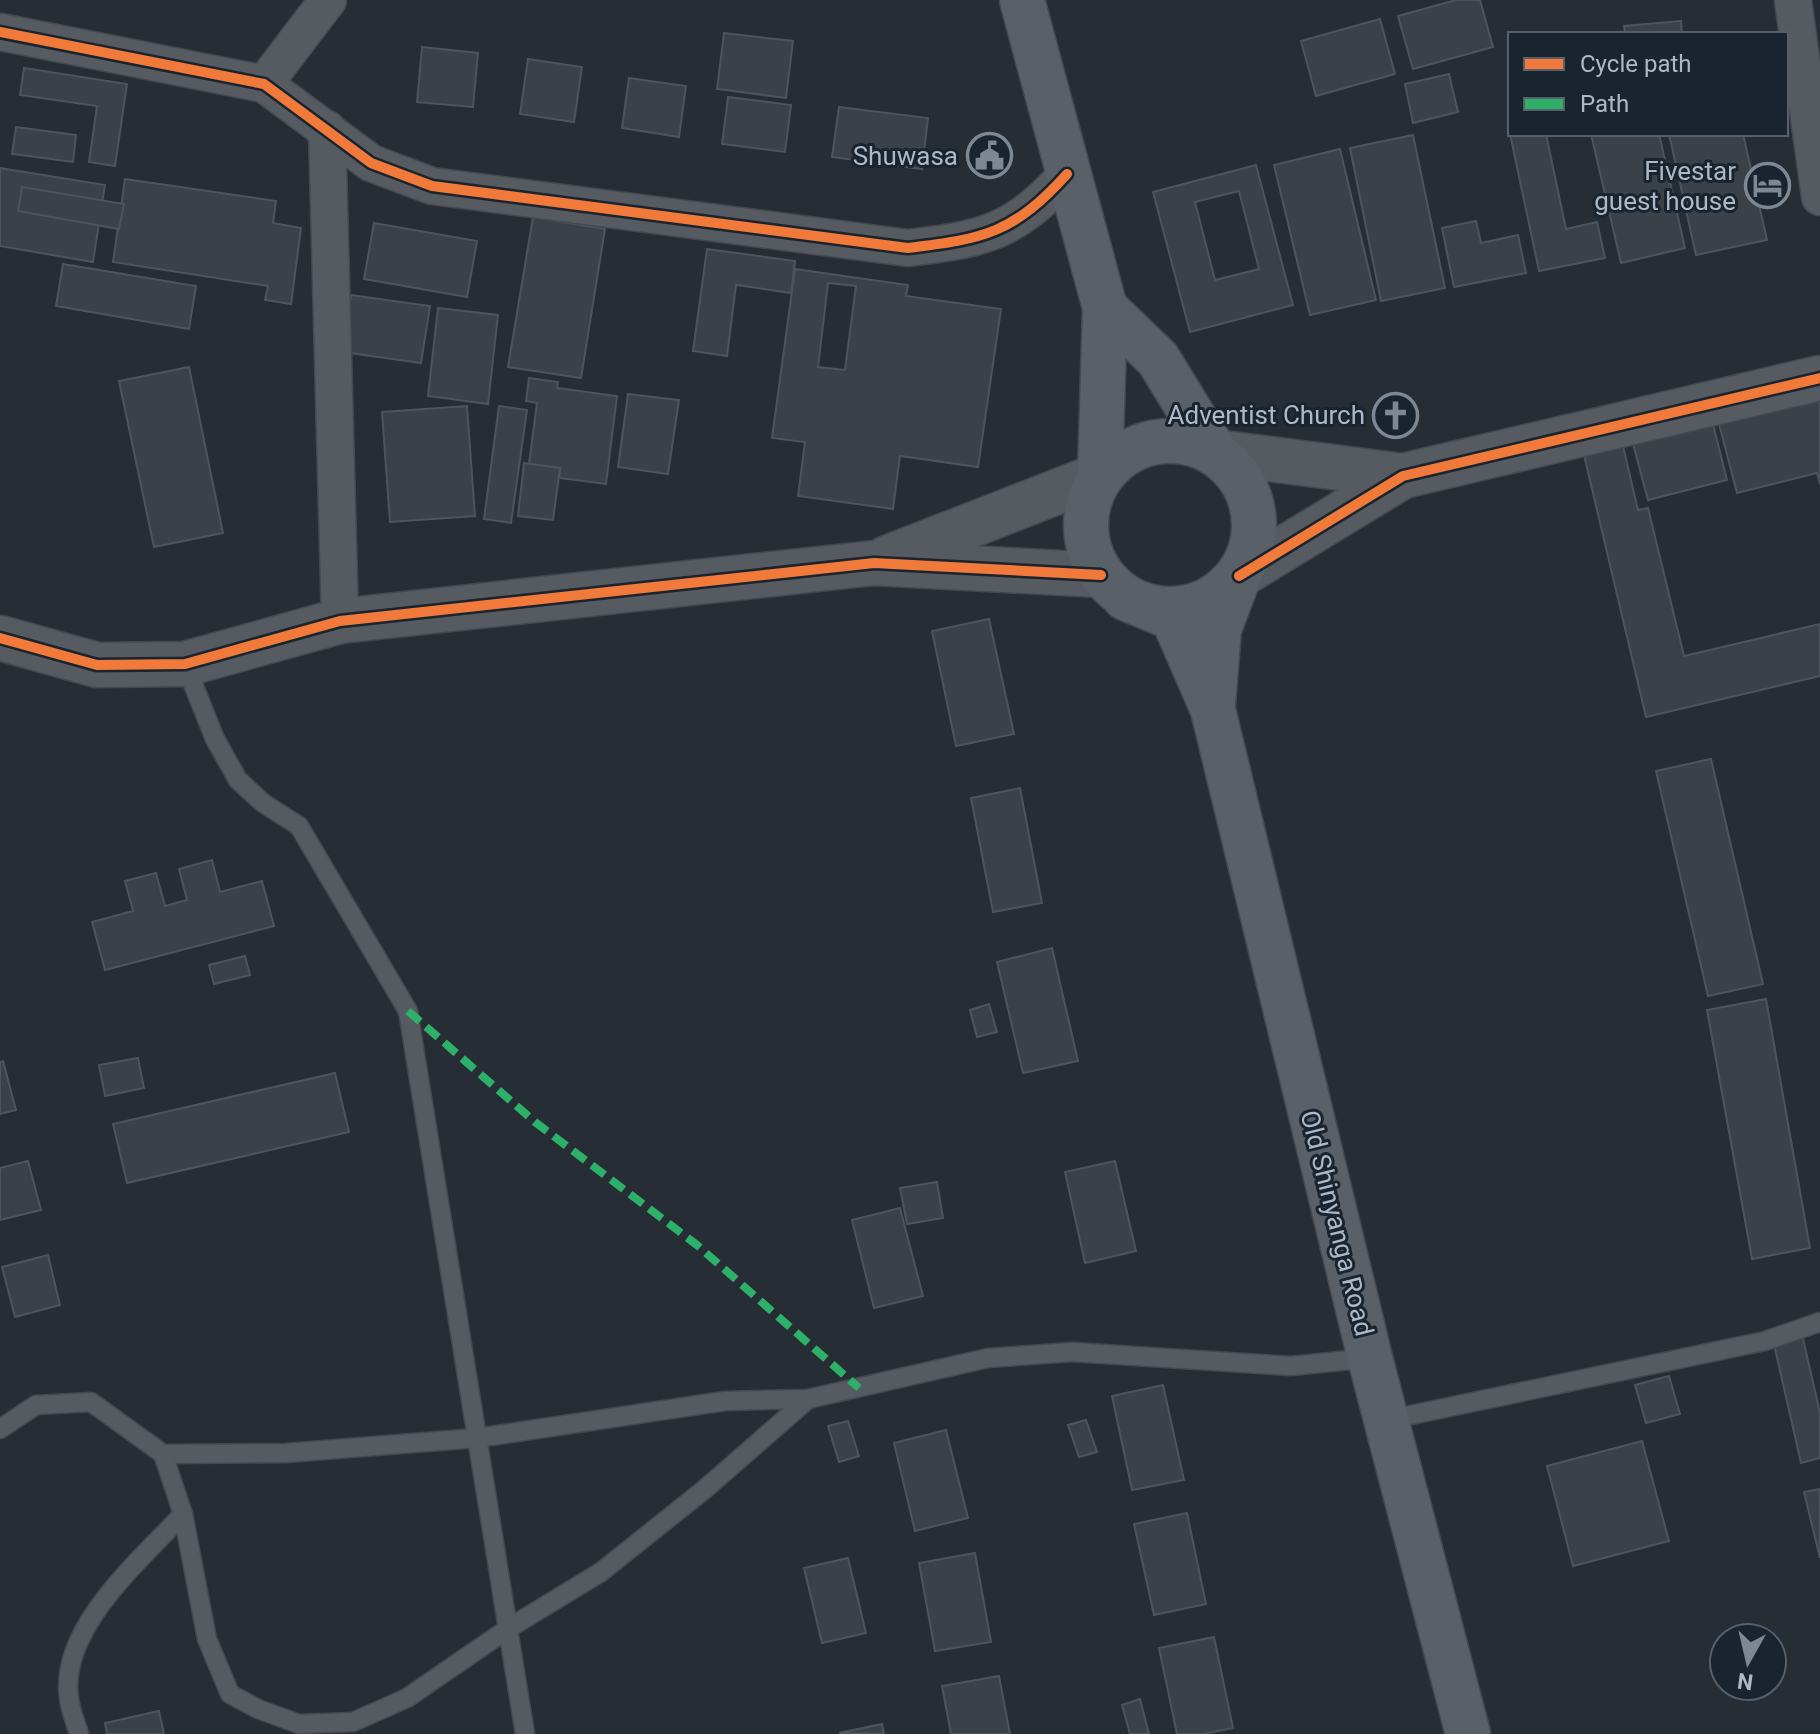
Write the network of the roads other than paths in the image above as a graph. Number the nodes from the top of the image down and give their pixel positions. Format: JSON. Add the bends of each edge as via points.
{"nodes":[{"id":1,"x":328,"y":0,"type":"edge"},
{"id":2,"x":1022,"y":0,"type":"edge"},
{"id":3,"x":1793,"y":0,"type":"edge"},
{"id":4,"x":0,"y":32,"type":"edge"},
{"id":5,"x":264,"y":84,"type":"junction"},
{"id":6,"x":327,"y":129,"type":"junction"},
{"id":7,"x":1067,"y":174,"type":"junction"},
{"id":8,"x":1820,"y":197,"type":"edge"},
{"id":9,"x":1105,"y":308,"type":"junction"},
{"id":10,"x":1820,"y":378,"type":"edge"},
{"id":11,"x":1215,"y":452,"type":"junction"},
{"id":12,"x":1100,"y":475,"type":"junction"},
{"id":13,"x":1403,"y":476,"type":"junction"},
{"id":14,"x":874,"y":563,"type":"junction"},
{"id":15,"x":1239,"y":576,"type":"junction"},
{"id":16,"x":1113,"y":586,"type":"junction"},
{"id":17,"x":340,"y":621,"type":"junction"},
{"id":18,"x":0,"y":638,"type":"edge"},
{"id":19,"x":185,"y":664,"type":"junction"},
{"id":20,"x":1213,"y":710,"type":"junction"},
{"id":21,"x":1820,"y":1322,"type":"edge"},
{"id":22,"x":1370,"y":1358,"type":"junction"},
{"id":23,"x":808,"y":1399,"type":"junction"},
{"id":24,"x":1387,"y":1420,"type":"junction"},
{"id":25,"x":0,"y":1429,"type":"edge"},
{"id":26,"x":477,"y":1438,"type":"junction"},
{"id":27,"x":163,"y":1454,"type":"junction"},
{"id":28,"x":183,"y":1514,"type":"junction"},
{"id":29,"x":509,"y":1628,"type":"junction"},
{"id":30,"x":79,"y":1734,"type":"edge"},
{"id":31,"x":525,"y":1734,"type":"edge"},
{"id":32,"x":1468,"y":1734,"type":"edge"}],
"edges":[{"from":1,"to":5,"type":"street"},
{"from":2,"to":7,"type":"main road"},
{"from":3,"to":8,"type":"street"},
{"from":4,"to":5,"type":"street"},
{"from":5,"to":6,"type":"street"},
{"from":6,"to":7,"type":"street","via":[[371,163],[432,186],[908,248],[971,241],[1011,224],[1038,206]]},
{"from":6,"to":17,"type":"street"},
{"from":7,"to":9,"type":"main road"},
{"from":9,"to":11,"type":"main road","name":"Old Shinyanga Road","via":[[1158,359]]},
{"from":9,"to":12,"type":"main road"},
{"from":10,"to":13,"type":"street"},
{"from":11,"to":12,"type":"main road","via":[[1185,441],[1153,441],[1123,454]]},
{"from":11,"to":13,"type":"street"},
{"from":11,"to":15,"type":"main road","name":"Old Shinyanga Road","via":[[1240,476],[1254,509],[1254,544]]},
{"from":12,"to":14,"type":"street"},
{"from":12,"to":16,"type":"main road","via":[[1086,508],[1086,543]]},
{"from":13,"to":15,"type":"street"},
{"from":14,"to":16,"type":"street"},
{"from":14,"to":17,"type":"street"},
{"from":15,"to":16,"type":"main road","name":"Old Shinyanga Road","via":[[1216,597],[1186,609],[1155,609]]},
{"from":15,"to":20,"type":"main road","name":"Old Shinyanga Road","via":[[1219,629]]},
{"from":16,"to":20,"type":"main road","name":"Old Shinyanga Road","via":[[1173,618]]},
{"from":17,"to":19,"type":"street"},
{"from":18,"to":19,"type":"street","via":[[97,665]]},
{"from":19,"to":26,"type":"lane","via":[[238,780],[299,826],[408,1011]]},
{"from":20,"to":22,"type":"main road","name":"Old Shinyanga Road"},
{"from":21,"to":24,"type":"lane","via":[[1765,1341]]},
{"from":22,"to":23,"type":"lane","via":[[1291,1366],[1058,1353],[988,1358]]},
{"from":22,"to":24,"type":"main road","name":"Old Shinyanga Road"},
{"from":23,"to":26,"type":"lane","via":[[725,1401]]},
{"from":23,"to":29,"type":"lane","via":[[601,1572]]},
{"from":24,"to":32,"type":"main road","name":"Old Shinyanga Road"},
{"from":25,"to":27,"type":"lane","via":[[36,1405],[91,1402]]},
{"from":26,"to":27,"type":"lane","via":[[286,1453]]},
{"from":26,"to":29,"type":"lane"},
{"from":27,"to":28,"type":"lane"},
{"from":28,"to":29,"type":"lane","via":[[207,1639],[230,1694],[299,1724],[353,1722],[407,1698]]},
{"from":28,"to":30,"type":"lane","via":[[83,1630],[69,1697]]},
{"from":29,"to":31,"type":"lane"}]}
